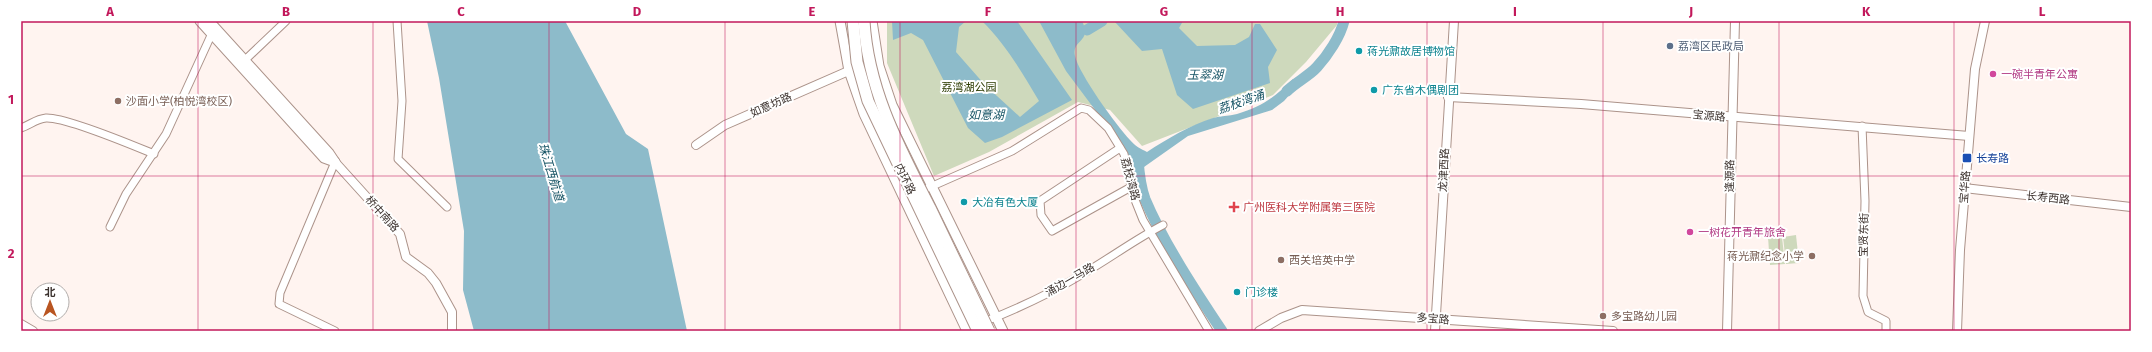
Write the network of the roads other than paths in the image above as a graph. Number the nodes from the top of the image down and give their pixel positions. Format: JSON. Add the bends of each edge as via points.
{"nodes":[{"id":1,"x":200,"y":21,"type":"edge"},
{"id":2,"x":397,"y":21,"type":"edge"},
{"id":3,"x":840,"y":21,"type":"edge"},
{"id":4,"x":852,"y":21,"type":"edge"},
{"id":5,"x":864,"y":21,"type":"edge"},
{"id":6,"x":872,"y":21,"type":"edge"},
{"id":7,"x":1454,"y":21,"type":"edge"},
{"id":8,"x":1735,"y":21,"type":"edge"},
{"id":9,"x":1985,"y":21,"type":"edge"},
{"id":10,"x":282,"y":23,"type":"edge"},
{"id":11,"x":212,"y":27,"type":"edge"},
{"id":12,"x":245,"y":60,"type":"junction"},
{"id":13,"x":870,"y":64,"type":"dead end"},
{"id":14,"x":849,"y":71,"type":"junction"},
{"id":15,"x":1448,"y":97,"type":"junction"},
{"id":16,"x":1732,"y":118,"type":"junction"},
{"id":17,"x":1862,"y":126,"type":"junction"},
{"id":18,"x":21,"y":128,"type":"edge"},
{"id":19,"x":1969,"y":136,"type":"junction"},
{"id":20,"x":696,"y":145,"type":"dead end"},
{"id":21,"x":1120,"y":148,"type":"junction"},
{"id":22,"x":154,"y":154,"type":"junction"},
{"id":23,"x":335,"y":162,"type":"junction"},
{"id":24,"x":933,"y":186,"type":"junction"},
{"id":25,"x":1131,"y":186,"type":"junction"},
{"id":26,"x":1964,"y":188,"type":"junction"},
{"id":27,"x":924,"y":191,"type":"dead end"},
{"id":28,"x":447,"y":207,"type":"dead end"},
{"id":29,"x":2131,"y":207,"type":"edge"},
{"id":30,"x":1163,"y":225,"type":"dead end"},
{"id":31,"x":110,"y":227,"type":"dead end"},
{"id":32,"x":1150,"y":232,"type":"junction"},
{"id":33,"x":958,"y":239,"type":"junction"},
{"id":34,"x":949,"y":243,"type":"dead end"},
{"id":35,"x":996,"y":317,"type":"junction"},
{"id":36,"x":1436,"y":319,"type":"junction"},
{"id":37,"x":21,"y":324,"type":"edge"},
{"id":38,"x":988,"y":326,"type":"edge"},
{"id":39,"x":973,"y":330,"type":"edge"},
{"id":40,"x":33,"y":331,"type":"edge"},
{"id":41,"x":335,"y":331,"type":"edge"},
{"id":42,"x":452,"y":331,"type":"edge"},
{"id":43,"x":1003,"y":331,"type":"edge"},
{"id":44,"x":1209,"y":331,"type":"edge"},
{"id":45,"x":1259,"y":331,"type":"edge"},
{"id":46,"x":1435,"y":331,"type":"edge"},
{"id":47,"x":1613,"y":331,"type":"edge"},
{"id":48,"x":1727,"y":331,"type":"edge"},
{"id":49,"x":1886,"y":331,"type":"edge"},
{"id":50,"x":1957,"y":331,"type":"edge"}],
"edges":[{"from":1,"to":11,"type":"main road","name":"桥中南路"},
{"from":2,"to":28,"type":"street","via":[[402,101],[398,159]]},
{"from":3,"to":14,"type":"main road"},
{"from":4,"to":39,"type":"highway","name":"内环路","bridge":true,"via":[[857,62],[868,101]]},
{"from":5,"to":38,"type":"highway","name":"内环路","bridge":true,"via":[[870,67],[881,104]]},
{"from":6,"to":24,"type":"main road","via":[[876,53],[886,89]]},
{"from":7,"to":15,"type":"street","name":"龙津西路"},
{"from":8,"to":16,"type":"street","name":"逢源路"},
{"from":9,"to":19,"type":"street","name":"宝华路","via":[[1974,68]]},
{"from":10,"to":12,"type":"street"},
{"from":11,"to":12,"type":"main road","name":"桥中南路"},
{"from":11,"to":22,"type":"street","via":[[166,134]]},
{"from":11,"to":23,"type":"main road","name":"桥中南路","via":[[324,158]]},
{"from":12,"to":23,"type":"main road","name":"桥中南路"},
{"from":13,"to":14,"type":"street","name":"如意坊路"},
{"from":14,"to":20,"type":"street","name":"如意坊路","via":[[726,125]]},
{"from":14,"to":39,"type":"main road","via":[[871,131]]},
{"from":15,"to":16,"type":"street","name":"宝源路","via":[[1581,104]]},
{"from":15,"to":36,"type":"street","name":"龙津西路"},
{"from":16,"to":17,"type":"street","name":"宝源路"},
{"from":16,"to":48,"type":"street","name":"逢源路"},
{"from":17,"to":19,"type":"street","name":"宝源路"},
{"from":17,"to":49,"type":"street","name":"宝贤东街","via":[[1865,201],[1863,296],[1868,312],[1886,321]]},
{"from":18,"to":22,"type":"street","via":[[35,120],[48,118],[71,123]]},
{"from":19,"to":26,"type":"street","name":"宝华路"},
{"from":21,"to":24,"type":"street","name":"荔枝湾路","via":[[1101,121],[1089,110],[1081,108],[1012,150]]},
{"from":21,"to":25,"type":"street","name":"荔枝湾路","via":[[1126,159]]},
{"from":21,"to":25,"type":"street","via":[[1040,201],[1041,215],[1052,231]]},
{"from":22,"to":31,"type":"street","via":[[126,194]]},
{"from":23,"to":41,"type":"street","via":[[280,293],[279,304]]},
{"from":23,"to":42,"type":"street","name":"桥中南路","via":[[400,234],[406,257],[428,272],[436,283],[452,312]]},
{"from":24,"to":27,"type":"street","name":"荔枝湾路"},
{"from":24,"to":33,"type":"main road"},
{"from":25,"to":32,"type":"street","name":"荔枝湾路"},
{"from":26,"to":29,"type":"street","name":"长寿西路"},
{"from":26,"to":50,"type":"street","name":"宝华路"},
{"from":30,"to":32,"type":"street","name":"涌边一马路"},
{"from":32,"to":35,"type":"street","name":"涌边一马路","via":[[1082,275]]},
{"from":32,"to":44,"type":"street","name":"荔枝湾路"},
{"from":33,"to":34,"type":"main road"},
{"from":33,"to":35,"type":"main road"},
{"from":35,"to":38,"type":"street","name":"涌边一马路"},
{"from":35,"to":43,"type":"main road"},
{"from":36,"to":45,"type":"street","name":"多宝路","via":[[1302,310],[1281,318]]},
{"from":36,"to":46,"type":"street","name":"龙津西路"},
{"from":36,"to":47,"type":"street","name":"多宝路"},
{"from":37,"to":40,"type":"street"}]}
